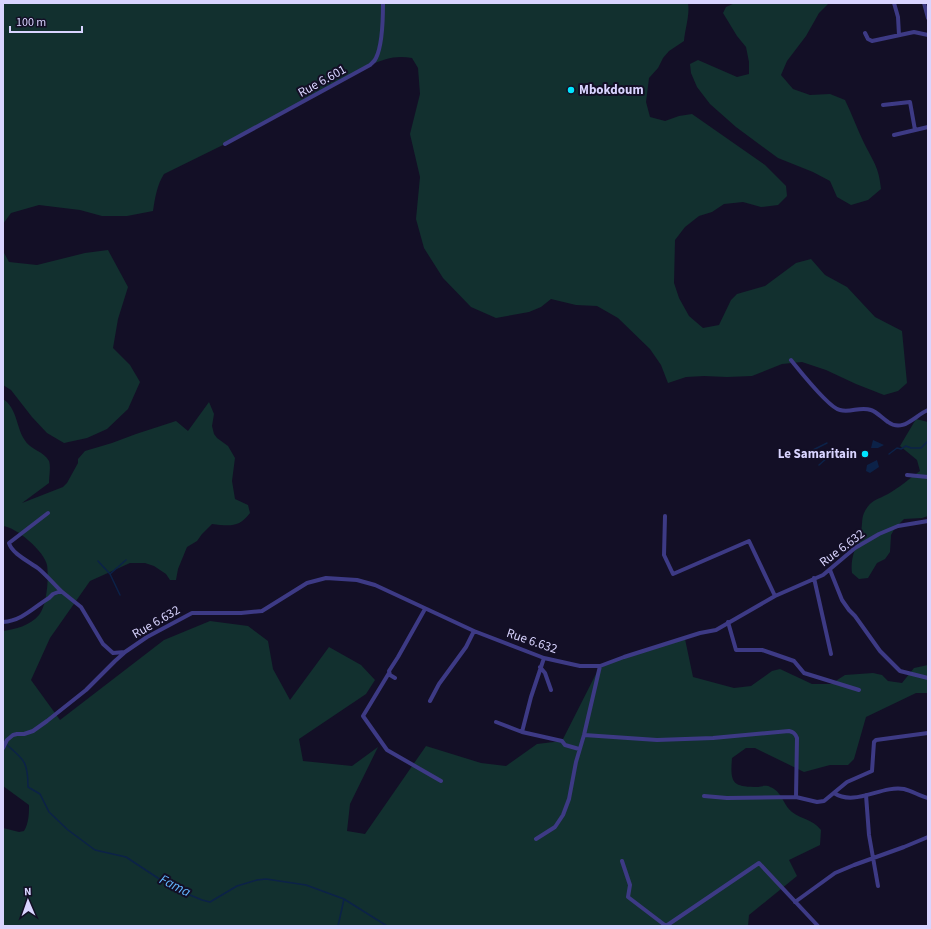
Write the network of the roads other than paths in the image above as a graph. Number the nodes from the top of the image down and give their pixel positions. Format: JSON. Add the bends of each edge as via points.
{"nodes":[{"id":1,"x":383,"y":3,"type":"edge"},
{"id":2,"x":894,"y":3,"type":"edge"},
{"id":3,"x":924,"y":3,"type":"edge"},
{"id":4,"x":928,"y":18,"type":"edge"},
{"id":5,"x":865,"y":33,"type":"dead end"},
{"id":6,"x":899,"y":35,"type":"junction"},
{"id":7,"x":928,"y":35,"type":"edge"},
{"id":8,"x":883,"y":105,"type":"dead end"},
{"id":9,"x":928,"y":127,"type":"edge"},
{"id":10,"x":915,"y":130,"type":"junction"},
{"id":11,"x":894,"y":135,"type":"dead end"},
{"id":12,"x":225,"y":144,"type":"dead end"},
{"id":13,"x":791,"y":360,"type":"dead end"},
{"id":14,"x":928,"y":410,"type":"edge"},
{"id":15,"x":907,"y":475,"type":"dead end"},
{"id":16,"x":928,"y":477,"type":"edge"},
{"id":17,"x":48,"y":513,"type":"dead end"},
{"id":18,"x":665,"y":516,"type":"dead end"},
{"id":19,"x":928,"y":521,"type":"edge"},
{"id":20,"x":830,"y":570,"type":"junction"},
{"id":21,"x":814,"y":578,"type":"junction"},
{"id":22,"x":61,"y":591,"type":"junction"},
{"id":23,"x":776,"y":596,"type":"junction"},
{"id":24,"x":424,"y":609,"type":"junction"},
{"id":25,"x":3,"y":622,"type":"edge"},
{"id":26,"x":728,"y":622,"type":"junction"},
{"id":27,"x":474,"y":631,"type":"junction"},
{"id":28,"x":125,"y":652,"type":"junction"},
{"id":29,"x":832,"y":654,"type":"dead end"},
{"id":30,"x":544,"y":658,"type":"junction"},
{"id":31,"x":600,"y":666,"type":"junction"},
{"id":32,"x":540,"y":667,"type":"junction"},
{"id":33,"x":389,"y":673,"type":"junction"},
{"id":34,"x":395,"y":678,"type":"dead end"},
{"id":35,"x":928,"y":678,"type":"edge"},
{"id":36,"x":551,"y":690,"type":"dead end"},
{"id":37,"x":859,"y":690,"type":"dead end"},
{"id":38,"x":430,"y":702,"type":"dead end"},
{"id":39,"x":496,"y":722,"type":"dead end"},
{"id":40,"x":522,"y":732,"type":"junction"},
{"id":41,"x":928,"y":733,"type":"edge"},
{"id":42,"x":584,"y":735,"type":"junction"},
{"id":43,"x":3,"y":748,"type":"edge"},
{"id":44,"x":579,"y":749,"type":"junction"},
{"id":45,"x":441,"y":781,"type":"dead end"},
{"id":46,"x":834,"y":793,"type":"junction"},
{"id":47,"x":866,"y":795,"type":"junction"},
{"id":48,"x":704,"y":796,"type":"dead end"},
{"id":49,"x":796,"y":797,"type":"junction"},
{"id":50,"x":928,"y":798,"type":"edge"},
{"id":51,"x":928,"y":837,"type":"edge"},
{"id":52,"x":536,"y":839,"type":"dead end"},
{"id":53,"x":873,"y":859,"type":"junction"},
{"id":54,"x":622,"y":861,"type":"dead end"},
{"id":55,"x":878,"y":886,"type":"dead end"},
{"id":56,"x":795,"y":902,"type":"junction"},
{"id":57,"x":818,"y":926,"type":"edge"}],
"edges":[{"from":1,"to":12,"type":"street","name":"Rue 6.601","via":[[378,52],[370,65]]},
{"from":2,"to":6,"type":"street"},
{"from":3,"to":4,"type":"street"},
{"from":5,"to":6,"type":"street","via":[[872,41]]},
{"from":6,"to":7,"type":"street","via":[[914,32]]},
{"from":8,"to":10,"type":"street","via":[[910,102]]},
{"from":9,"to":10,"type":"street"},
{"from":10,"to":11,"type":"street"},
{"from":13,"to":14,"type":"street","via":[[838,410],[872,410],[894,426],[901,426]]},
{"from":15,"to":16,"type":"street"},
{"from":17,"to":22,"type":"street","via":[[9,543],[10,547],[39,569]]},
{"from":18,"to":23,"type":"street","via":[[664,555],[673,574],[749,541]]},
{"from":19,"to":20,"type":"street","name":"Rue 6.632","via":[[898,526],[879,534],[856,548]]},
{"from":20,"to":21,"type":"street","name":"Rue 6.632"},
{"from":20,"to":35,"type":"street","via":[[842,600],[880,651],[900,671]]},
{"from":21,"to":23,"type":"street","name":"Rue 6.632"},
{"from":21,"to":29,"type":"street"},
{"from":22,"to":25,"type":"street","via":[[52,594],[21,617]]},
{"from":22,"to":28,"type":"street","name":"Rue 6.632","via":[[81,607],[108,650],[113,653]]},
{"from":23,"to":26,"type":"street","name":"Rue 6.632"},
{"from":24,"to":27,"type":"street","name":"Rue 6.632"},
{"from":24,"to":28,"type":"street","name":"Rue 6.632","via":[[369,583],[326,578],[307,583],[262,610],[192,613],[146,637]]},
{"from":24,"to":33,"type":"street"},
{"from":26,"to":31,"type":"street","name":"Rue 6.632","via":[[716,630]]},
{"from":26,"to":37,"type":"street","via":[[736,650],[762,650],[794,661],[804,673]]},
{"from":27,"to":30,"type":"street","name":"Rue 6.632"},
{"from":27,"to":38,"type":"street"},
{"from":28,"to":43,"type":"street","name":"Rue 6.632","via":[[86,690],[47,721],[33,731],[13,735]]},
{"from":30,"to":31,"type":"street","name":"Rue 6.632","via":[[580,666]]},
{"from":30,"to":32,"type":"street"},
{"from":31,"to":42,"type":"street"},
{"from":32,"to":36,"type":"street"},
{"from":32,"to":40,"type":"street"},
{"from":33,"to":34,"type":"street"},
{"from":33,"to":45,"type":"street","via":[[363,716],[387,750]]},
{"from":39,"to":40,"type":"street"},
{"from":40,"to":44,"type":"street","via":[[562,741],[565,745]]},
{"from":41,"to":46,"type":"street","via":[[876,740],[872,771],[847,782]]},
{"from":42,"to":44,"type":"street"},
{"from":42,"to":49,"type":"street","via":[[657,740],[789,731],[795,733],[796,738]]},
{"from":44,"to":52,"type":"street","via":[[569,799],[563,815],[555,827]]},
{"from":46,"to":47,"type":"street","via":[[844,798]]},
{"from":46,"to":49,"type":"street","via":[[824,801],[817,802]]},
{"from":47,"to":50,"type":"street","via":[[891,789],[904,789]]},
{"from":47,"to":53,"type":"street"},
{"from":48,"to":49,"type":"street"},
{"from":51,"to":53,"type":"street"},
{"from":53,"to":55,"type":"street"},
{"from":53,"to":56,"type":"street","via":[[835,873]]},
{"from":54,"to":56,"type":"street","via":[[630,884],[628,897],[666,926],[760,863]]},
{"from":56,"to":57,"type":"street"}]}
